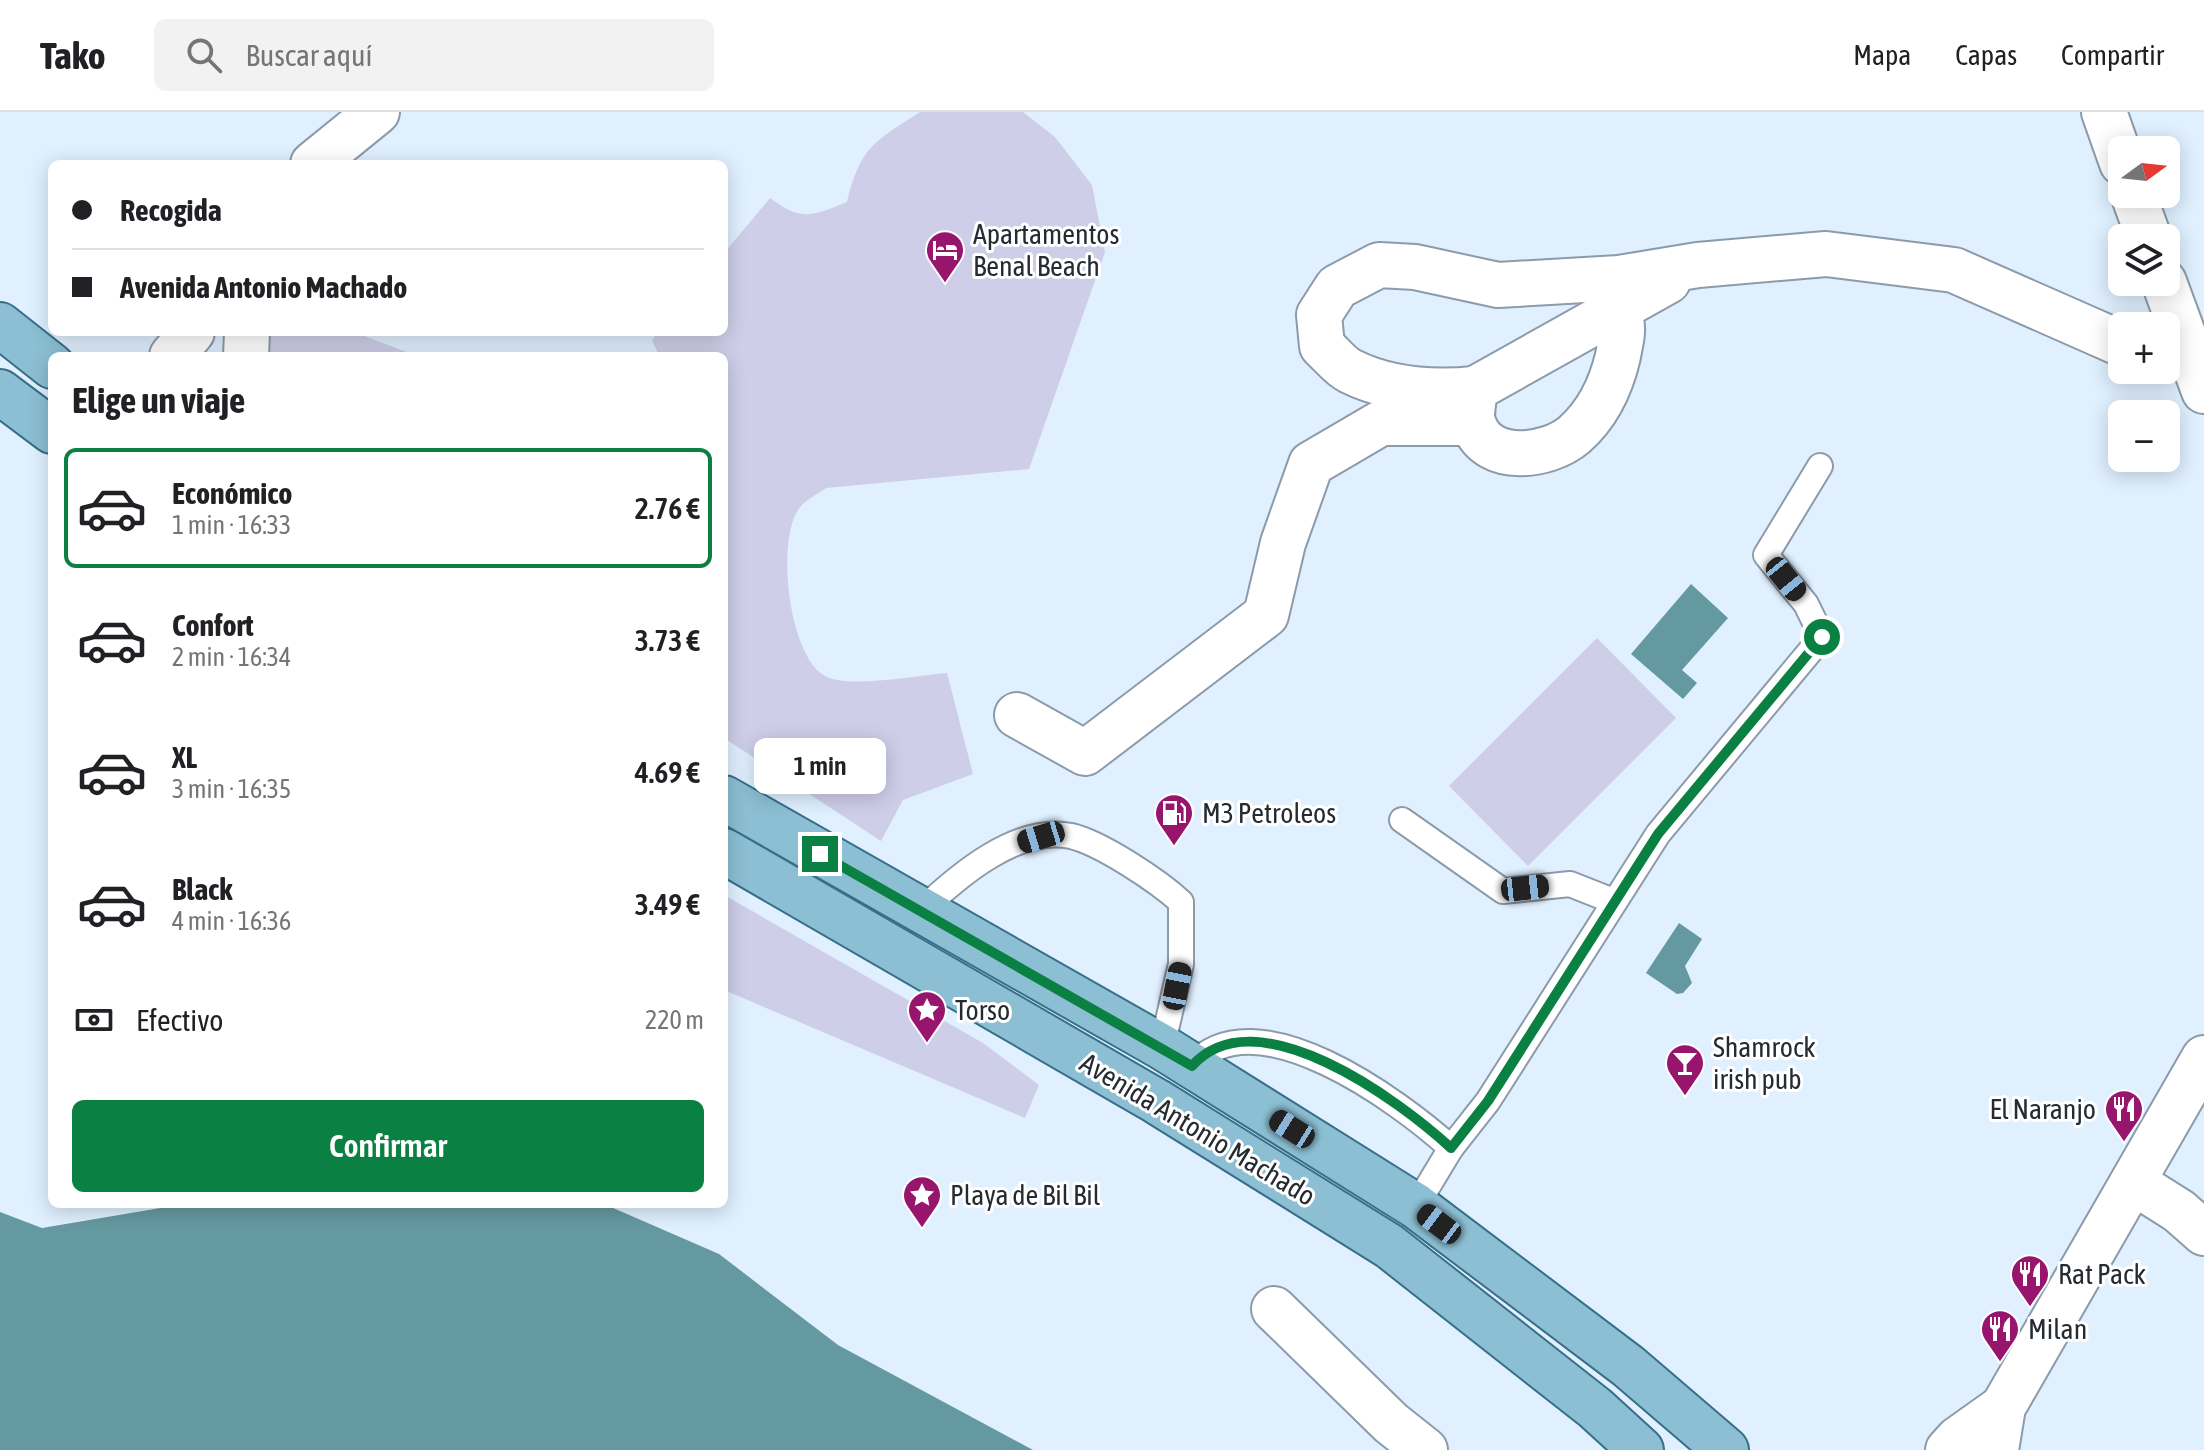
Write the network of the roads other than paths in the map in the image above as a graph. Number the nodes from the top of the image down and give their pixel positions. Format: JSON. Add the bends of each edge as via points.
{"nodes":[{"id":1,"x":377,"y":112,"type":"edge"},
{"id":2,"x":2104,"y":112,"type":"edge"},
{"id":3,"x":2112,"y":136,"type":"edge"},
{"id":4,"x":318,"y":160,"type":"edge"},
{"id":5,"x":1698,"y":265,"type":"junction"},
{"id":6,"x":2168,"y":296,"type":"edge"},
{"id":7,"x":1601,"y":317,"type":"junction"},
{"id":8,"x":0,"y":325,"type":"edge"},
{"id":9,"x":189,"y":336,"type":"edge"},
{"id":10,"x":2108,"y":337,"type":"edge"},
{"id":11,"x":175,"y":352,"type":"edge"},
{"id":12,"x":48,"y":363,"type":"edge"},
{"id":13,"x":2190,"y":379,"type":"edge"},
{"id":14,"x":0,"y":392,"type":"edge"},
{"id":15,"x":1474,"y":406,"type":"junction"},
{"id":16,"x":48,"y":428,"type":"edge"},
{"id":17,"x":1820,"y":466,"type":"dead end"},
{"id":18,"x":1017,"y":715,"type":"dead end"},
{"id":19,"x":728,"y":800,"type":"edge"},
{"id":20,"x":1402,"y":820,"type":"dead end"},
{"id":21,"x":728,"y":853,"type":"edge"},
{"id":22,"x":1613,"y":901,"type":"junction"},
{"id":23,"x":922,"y":910,"type":"junction"},
{"id":24,"x":1177,"y":1057,"type":"junction"},
{"id":25,"x":2204,"y":1058,"type":"edge"},
{"id":26,"x":1451,"y":1148,"type":"junction"},
{"id":27,"x":2133,"y":1182,"type":"junction"},
{"id":28,"x":1416,"y":1206,"type":"junction"},
{"id":29,"x":2204,"y":1233,"type":"edge"},
{"id":30,"x":1274,"y":1309,"type":"dead end"},
{"id":31,"x":2003,"y":1407,"type":"junction"},
{"id":32,"x":1425,"y":1450,"type":"edge"},
{"id":33,"x":1641,"y":1450,"type":"edge"},
{"id":34,"x":1726,"y":1450,"type":"edge"},
{"id":35,"x":1948,"y":1450,"type":"edge"},
{"id":36,"x":1996,"y":1450,"type":"edge"}],
"edges":[{"from":1,"to":4,"type":"street"},
{"from":2,"to":3,"type":"street"},
{"from":5,"to":7,"type":"street"},
{"from":5,"to":10,"type":"street","via":[[1826,254],[1954,270]]},
{"from":5,"to":15,"type":"street","via":[[1619,278],[1498,285],[1379,265],[1337,287],[1319,315],[1322,346],[1348,370],[1391,385],[1444,392]]},
{"from":6,"to":13,"type":"street"},
{"from":7,"to":15,"type":"street"},
{"from":7,"to":15,"type":"street","via":[[1621,320],[1624,330],[1613,376],[1597,410],[1572,436],[1536,454],[1502,451],[1482,441]]},
{"from":8,"to":12,"type":"main road"},
{"from":9,"to":11,"type":"street"},
{"from":14,"to":16,"type":"main road"},
{"from":15,"to":18,"type":"street","via":[[1381,423],[1311,464],[1283,543],[1266,615],[1085,753]]},
{"from":17,"to":22,"type":"lane","via":[[1766,555],[1806,604],[1822,637],[1658,834]]},
{"from":19,"to":23,"type":"main road","name":"Avenida Antonio Machado"},
{"from":20,"to":22,"type":"lane","via":[[1503,891],[1570,884]]},
{"from":21,"to":33,"type":"main road","name":"Avenida Antonio Machado","via":[[1156,1101],[1389,1246]]},
{"from":22,"to":26,"type":"lane","via":[[1488,1101]]},
{"from":23,"to":24,"type":"main road","name":"Avenida Antonio Machado"},
{"from":23,"to":24,"type":"lane","via":[[990,853],[1041,837],[1071,836],[1151,875],[1181,902]]},
{"from":24,"to":26,"type":"lane","via":[[1251,1042],[1304,1051],[1409,1113]]},
{"from":24,"to":28,"type":"main road","name":"Avenida Antonio Machado"},
{"from":25,"to":27,"type":"street"},
{"from":26,"to":28,"type":"lane"},
{"from":27,"to":29,"type":"street"},
{"from":27,"to":31,"type":"street"},
{"from":28,"to":34,"type":"main road","name":"Avenida Antonio Machado","via":[[1628,1366]]},
{"from":30,"to":32,"type":"street"},
{"from":31,"to":35,"type":"street"},
{"from":31,"to":36,"type":"street"}]}
